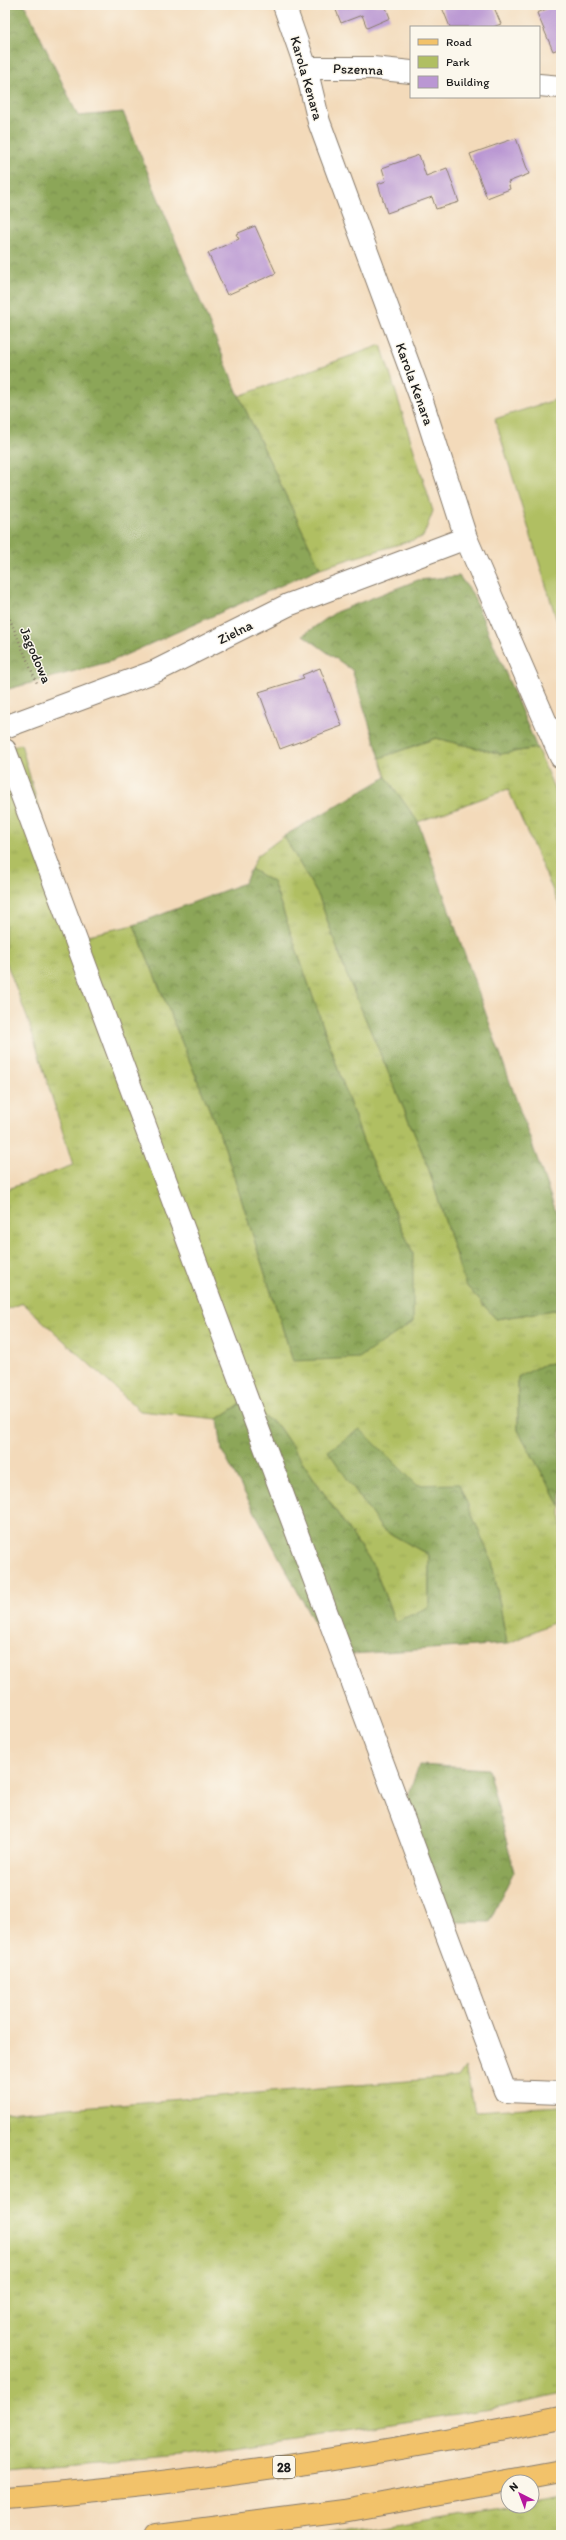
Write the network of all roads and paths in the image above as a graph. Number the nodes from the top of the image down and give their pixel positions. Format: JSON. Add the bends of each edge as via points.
{"nodes":[{"id":1,"x":284,"y":5,"type":"edge"},
{"id":2,"x":306,"y":68,"type":"junction"},
{"id":3,"x":410,"y":72,"type":"edge"},
{"id":4,"x":540,"y":85,"type":"edge"},
{"id":5,"x":561,"y":87,"type":"edge"},
{"id":6,"x":466,"y":538,"type":"junction"},
{"id":7,"x":5,"y":608,"type":"edge"},
{"id":8,"x":49,"y":711,"type":"junction"},
{"id":9,"x":5,"y":727,"type":"edge"},
{"id":10,"x":556,"y":734,"type":"edge"},
{"id":11,"x":5,"y":750,"type":"edge"},
{"id":12,"x":561,"y":757,"type":"edge"},
{"id":13,"x":561,"y":2093,"type":"edge"},
{"id":14,"x":561,"y":2418,"type":"edge"},
{"id":15,"x":561,"y":2471,"type":"edge"},
{"id":16,"x":5,"y":2498,"type":"edge"},
{"id":17,"x":157,"y":2535,"type":"edge"}],
"edges":[{"from":1,"to":2,"type":"street","name":"Karola Kenara"},
{"from":2,"to":3,"type":"street","name":"Pszenna","via":[[372,68]]},
{"from":2,"to":6,"type":"street","name":"Karola Kenara","via":[[319,122],[422,401]]},
{"from":4,"to":5,"type":"street"},
{"from":6,"to":8,"type":"street","name":"Zielna","via":[[288,605],[156,671]]},
{"from":6,"to":10,"type":"street","name":"Karola Kenara"},
{"from":7,"to":8,"type":"path","name":"Jagodowa"},
{"from":8,"to":9,"type":"street","name":"Zielna"},
{"from":10,"to":12,"type":"street","name":"Karola Kenara"},
{"from":11,"to":13,"type":"street","via":[[506,2091]]},
{"from":14,"to":16,"type":"main road","number":"28","via":[[321,2463],[167,2484]]},
{"from":15,"to":17,"type":"main road","via":[[344,2511]]}]}
